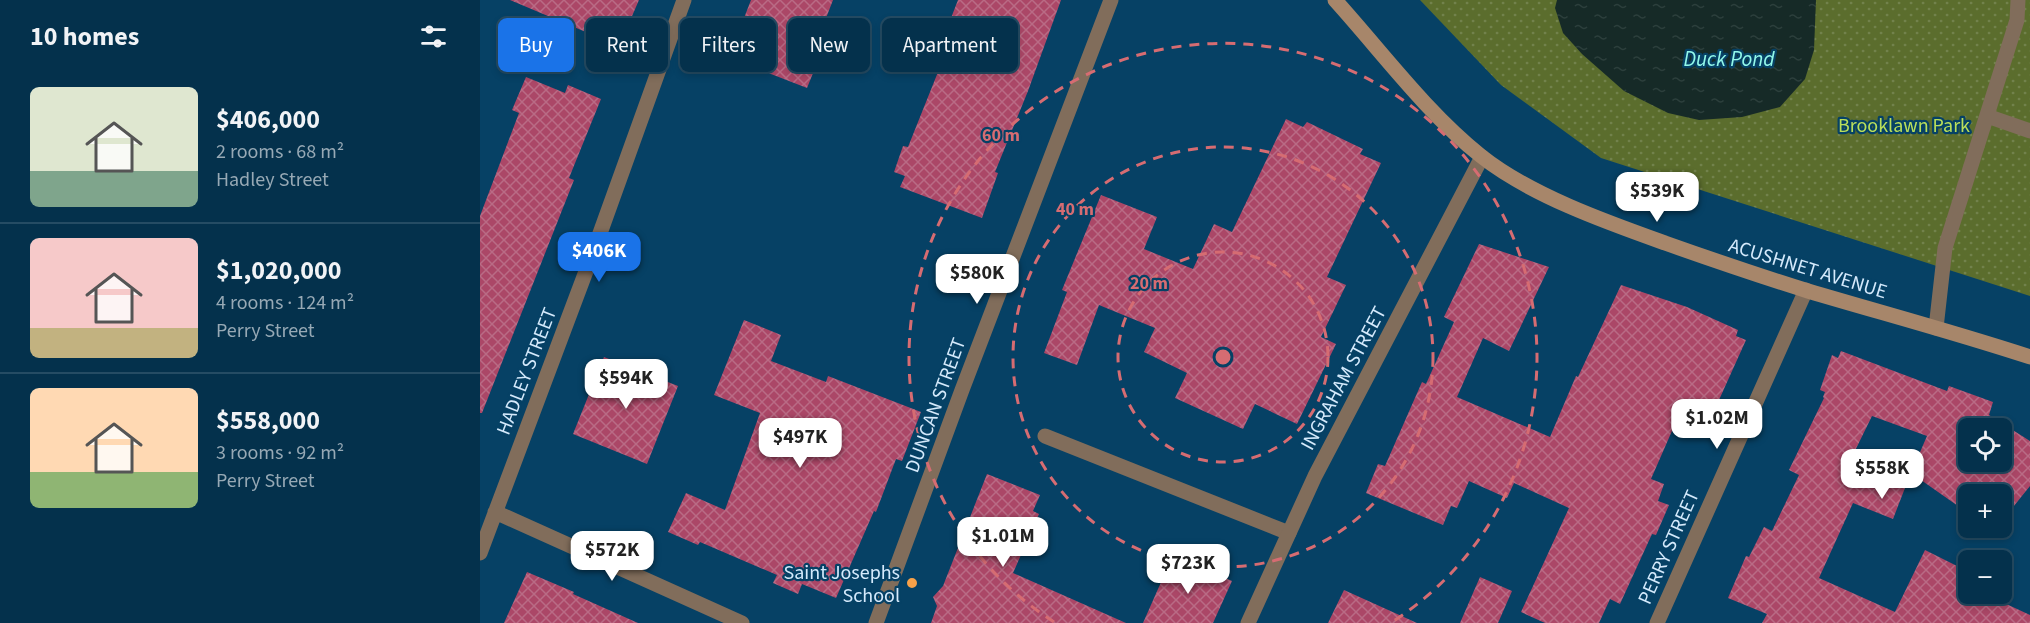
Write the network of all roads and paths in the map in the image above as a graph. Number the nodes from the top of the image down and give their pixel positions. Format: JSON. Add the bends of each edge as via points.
{"nodes":[{"id":1,"x":684,"y":0,"type":"edge"},
{"id":2,"x":1111,"y":0,"type":"edge"},
{"id":3,"x":1335,"y":0,"type":"edge"},
{"id":4,"x":2018,"y":0,"type":"edge"},
{"id":5,"x":1987,"y":116,"type":"junction"},
{"id":6,"x":2030,"y":131,"type":"edge"},
{"id":7,"x":1482,"y":157,"type":"junction"},
{"id":8,"x":1806,"y":290,"type":"junction"},
{"id":9,"x":1936,"y":328,"type":"junction"},
{"id":10,"x":2030,"y":357,"type":"edge"},
{"id":11,"x":1045,"y":436,"type":"dead end"},
{"id":12,"x":495,"y":512,"type":"junction"},
{"id":13,"x":1289,"y":533,"type":"junction"},
{"id":14,"x":480,"y":553,"type":"edge"},
{"id":15,"x":742,"y":623,"type":"edge"},
{"id":16,"x":876,"y":623,"type":"edge"},
{"id":17,"x":1248,"y":623,"type":"edge"},
{"id":18,"x":1657,"y":623,"type":"edge"}],
"edges":[{"from":1,"to":12,"type":"street","name":"HADLEY STREET"},
{"from":2,"to":16,"type":"street","name":"DUNCAN STREET"},
{"from":3,"to":7,"type":"main road","name":"ACUSHNET AVENUE","via":[[1439,116]]},
{"from":4,"to":5,"type":"street","via":[[2017,20]]},
{"from":5,"to":6,"type":"street"},
{"from":5,"to":9,"type":"street","via":[[1945,248]]},
{"from":7,"to":8,"type":"main road","name":"ACUSHNET AVENUE","via":[[1549,196],[1619,226]]},
{"from":7,"to":13,"type":"street","name":"INGRAHAM STREET"},
{"from":8,"to":9,"type":"main road","name":"ACUSHNET AVENUE"},
{"from":8,"to":18,"type":"street","name":"PERRY STREET"},
{"from":9,"to":10,"type":"main road","name":"ACUSHNET AVENUE"},
{"from":11,"to":13,"type":"street"},
{"from":12,"to":14,"type":"street","name":"HADLEY STREET"},
{"from":12,"to":15,"type":"street"},
{"from":13,"to":17,"type":"street","name":"INGRAHAM STREET"}]}
